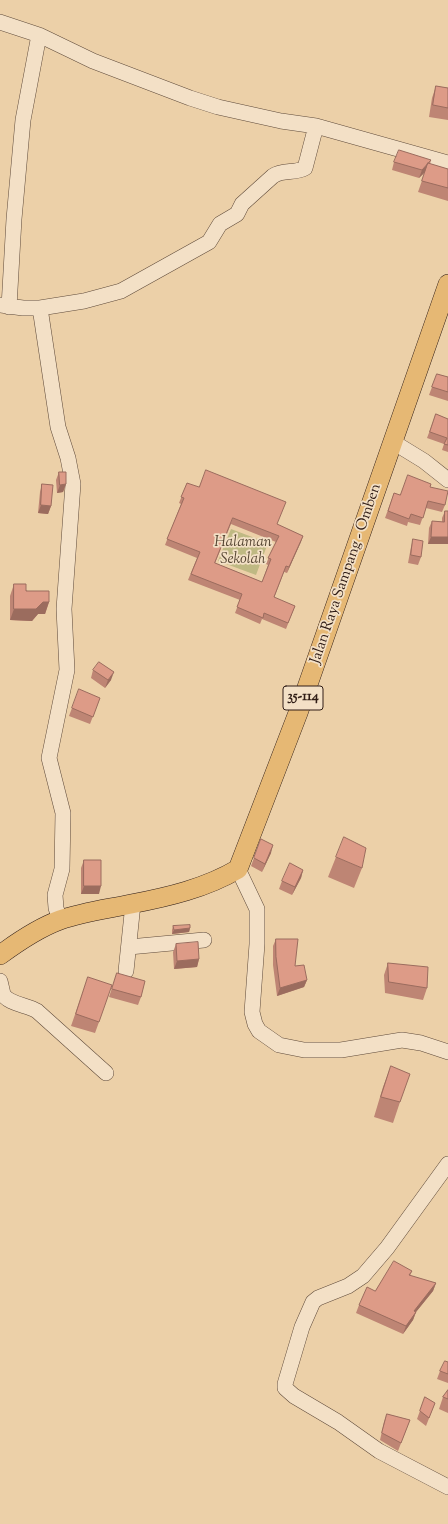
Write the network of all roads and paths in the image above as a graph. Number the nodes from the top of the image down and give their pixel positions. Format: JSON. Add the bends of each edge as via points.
{"nodes":[{"id":1,"x":0,"y":22,"type":"edge"},
{"id":2,"x":39,"y":35,"type":"junction"},
{"id":3,"x":316,"y":126,"type":"junction"},
{"id":4,"x":448,"y":163,"type":"edge"},
{"id":5,"x":448,"y":284,"type":"edge"},
{"id":6,"x":5,"y":306,"type":"edge"},
{"id":7,"x":40,"y":308,"type":"junction"},
{"id":8,"x":393,"y":442,"type":"junction"},
{"id":9,"x":448,"y":480,"type":"edge"},
{"id":10,"x":238,"y":869,"type":"junction"},
{"id":11,"x":133,"y":904,"type":"junction"},
{"id":12,"x":60,"y":920,"type":"junction"},
{"id":13,"x":204,"y":940,"type":"dead end"},
{"id":14,"x":129,"y":947,"type":"junction"},
{"id":15,"x":0,"y":955,"type":"edge"},
{"id":16,"x":126,"y":971,"type":"dead end"},
{"id":17,"x":0,"y":981,"type":"edge"},
{"id":18,"x":448,"y":1052,"type":"edge"},
{"id":19,"x":106,"y":1073,"type":"dead end"},
{"id":20,"x":448,"y":1164,"type":"edge"},
{"id":21,"x":448,"y":1488,"type":"edge"}],
"edges":[{"from":1,"to":2,"type":"street"},
{"from":2,"to":3,"type":"street","via":[[93,61],[190,98],[281,121]]},
{"from":2,"to":6,"type":"street","via":[[23,120]]},
{"from":3,"to":4,"type":"street"},
{"from":3,"to":7,"type":"street","via":[[305,168],[273,176],[242,204],[237,214],[218,226],[209,242],[121,291],[84,301]]},
{"from":5,"to":8,"type":"main road","name":"Jalan Raya Sampang - Omben","number":"35-114"},
{"from":6,"to":7,"type":"street"},
{"from":7,"to":12,"type":"street","via":[[58,427],[73,484],[64,609],[67,670],[49,758],[63,813],[62,869],[55,895]]},
{"from":8,"to":9,"type":"street"},
{"from":8,"to":10,"type":"main road","name":"Jalan Raya Sampang - Omben","number":"35-114","via":[[298,713]]},
{"from":10,"to":11,"type":"main road","via":[[203,886]]},
{"from":10,"to":18,"type":"street","via":[[257,909],[252,1012],[260,1031],[279,1044],[304,1050],[341,1050],[402,1040]]},
{"from":11,"to":12,"type":"main road"},
{"from":11,"to":14,"type":"street"},
{"from":12,"to":15,"type":"main road","via":[[19,940]]},
{"from":13,"to":14,"type":"street"},
{"from":14,"to":16,"type":"street"},
{"from":17,"to":19,"type":"street","via":[[4,995],[13,1002],[37,1011]]},
{"from":20,"to":21,"type":"street","via":[[387,1248],[363,1276],[313,1302],[302,1327],[285,1388],[379,1451]]}]}
